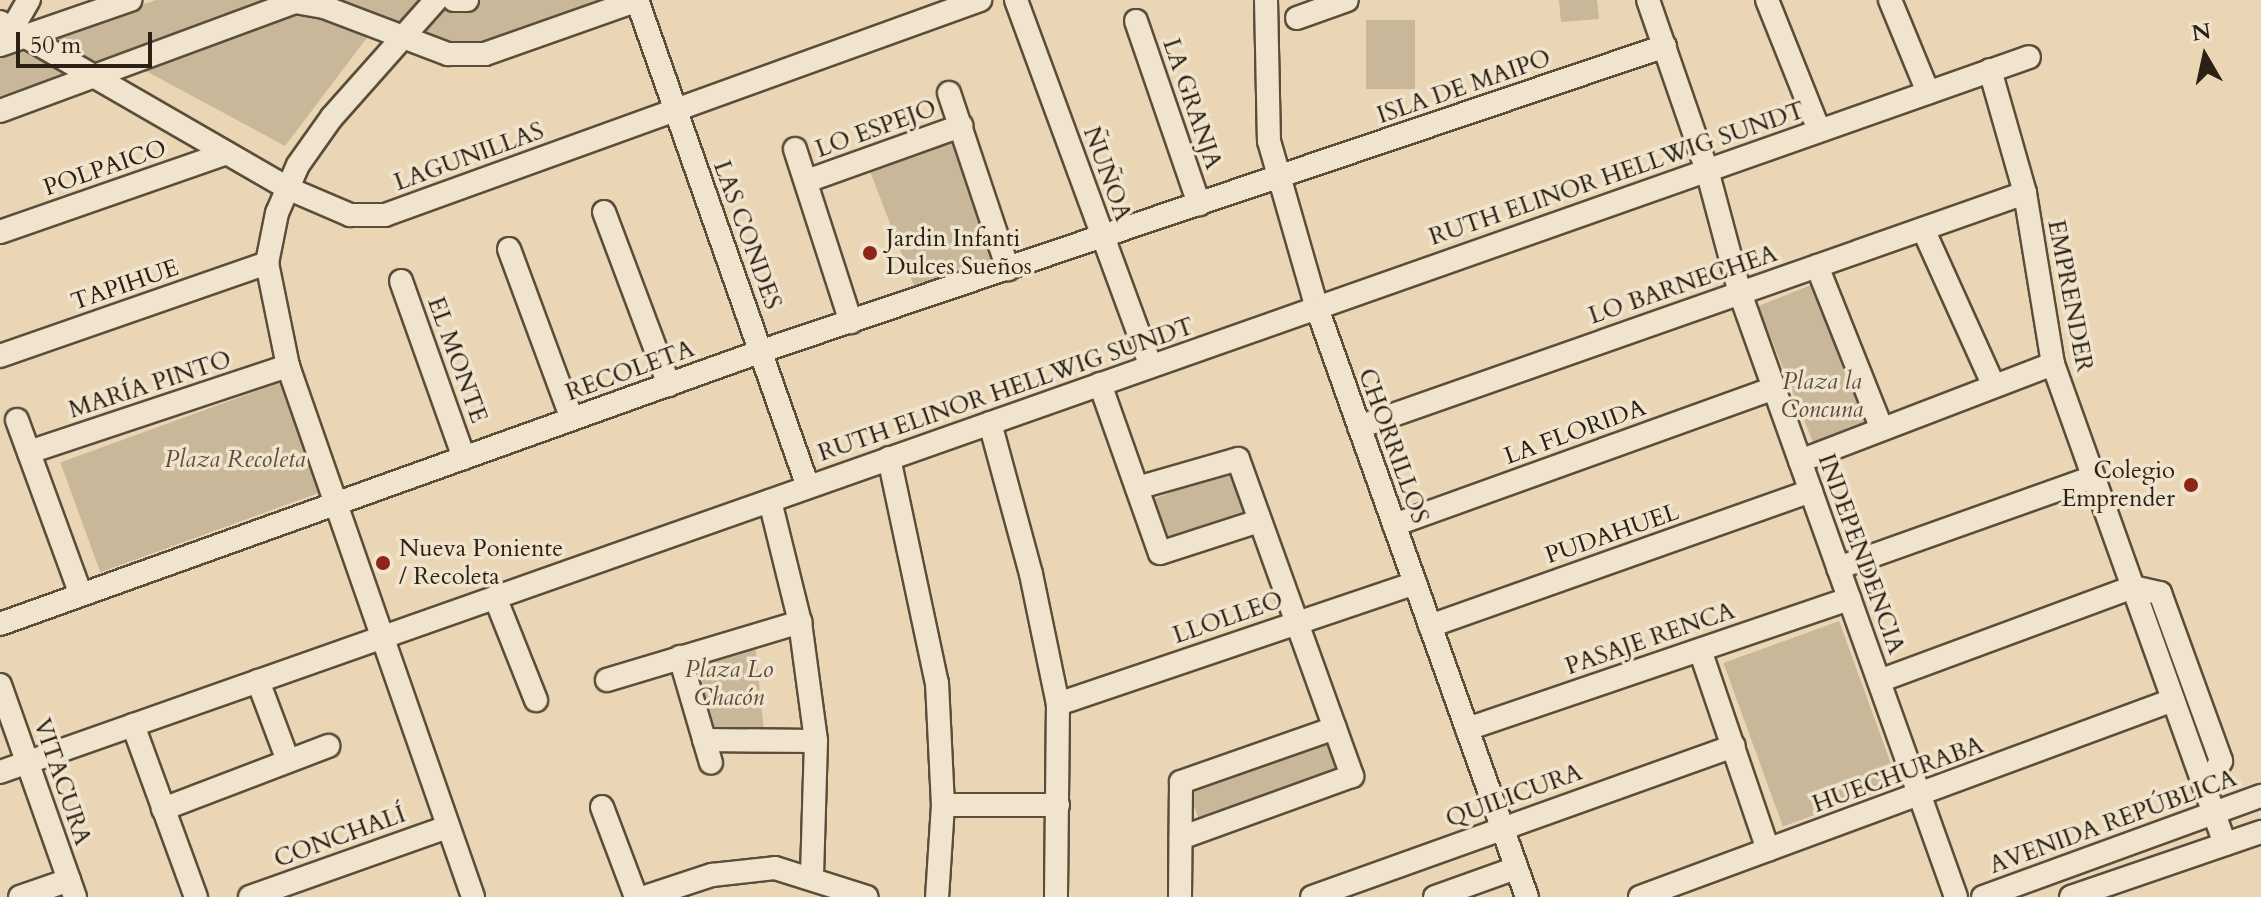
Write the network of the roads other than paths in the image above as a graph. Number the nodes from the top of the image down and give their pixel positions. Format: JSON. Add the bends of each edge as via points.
{"nodes":[{"id":1,"x":29,"y":0,"type":"edge"},
{"id":2,"x":130,"y":0,"type":"edge"},
{"id":3,"x":436,"y":0,"type":"edge"},
{"id":4,"x":454,"y":0,"type":"edge"},
{"id":5,"x":467,"y":0,"type":"edge"},
{"id":6,"x":638,"y":0,"type":"edge"},
{"id":7,"x":980,"y":0,"type":"edge"},
{"id":8,"x":1016,"y":0,"type":"edge"},
{"id":9,"x":1266,"y":0,"type":"edge"},
{"id":10,"x":1347,"y":0,"type":"edge"},
{"id":11,"x":1648,"y":0,"type":"edge"},
{"id":12,"x":1767,"y":0,"type":"edge"},
{"id":13,"x":1890,"y":0,"type":"edge"},
{"id":14,"x":1297,"y":18,"type":"dead end"},
{"id":15,"x":1136,"y":21,"type":"dead end"},
{"id":16,"x":9,"y":33,"type":"edge"},
{"id":17,"x":401,"y":40,"type":"junction"},
{"id":18,"x":1665,"y":46,"type":"junction"},
{"id":19,"x":2029,"y":57,"type":"dead end"},
{"id":20,"x":1990,"y":70,"type":"junction"},
{"id":21,"x":96,"y":77,"type":"junction"},
{"id":22,"x":1928,"y":92,"type":"junction"},
{"id":23,"x":949,"y":93,"type":"dead end"},
{"id":24,"x":0,"y":111,"type":"edge"},
{"id":25,"x":674,"y":111,"type":"junction"},
{"id":26,"x":961,"y":126,"type":"junction"},
{"id":27,"x":1819,"y":130,"type":"junction"},
{"id":28,"x":795,"y":149,"type":"dead end"},
{"id":29,"x":227,"y":153,"type":"junction"},
{"id":30,"x":1707,"y":170,"type":"junction"},
{"id":31,"x":1281,"y":178,"type":"junction"},
{"id":32,"x":807,"y":181,"type":"junction"},
{"id":33,"x":287,"y":188,"type":"junction"},
{"id":34,"x":2025,"y":193,"type":"junction"},
{"id":35,"x":1199,"y":204,"type":"junction"},
{"id":36,"x":604,"y":212,"type":"dead end"},
{"id":37,"x":1923,"y":229,"type":"junction"},
{"id":38,"x":0,"y":232,"type":"edge"},
{"id":39,"x":1103,"y":237,"type":"junction"},
{"id":40,"x":509,"y":249,"type":"dead end"},
{"id":41,"x":267,"y":263,"type":"junction"},
{"id":42,"x":1817,"y":266,"type":"junction"},
{"id":43,"x":1008,"y":269,"type":"junction"},
{"id":44,"x":401,"y":281,"type":"dead end"},
{"id":45,"x":1740,"y":293,"type":"junction"},
{"id":46,"x":1317,"y":308,"type":"junction"},
{"id":47,"x":851,"y":322,"type":"junction"},
{"id":48,"x":762,"y":351,"type":"junction"},
{"id":49,"x":0,"y":356,"type":"edge"},
{"id":50,"x":2053,"y":364,"type":"junction"},
{"id":51,"x":288,"y":366,"type":"junction"},
{"id":52,"x":1151,"y":366,"type":"junction"},
{"id":53,"x":1100,"y":384,"type":"junction"},
{"id":54,"x":669,"y":385,"type":"junction"},
{"id":55,"x":1994,"y":386,"type":"junction"},
{"id":56,"x":1774,"y":388,"type":"junction"},
{"id":57,"x":572,"y":419,"type":"junction"},
{"id":58,"x":17,"y":420,"type":"dead end"},
{"id":59,"x":990,"y":423,"type":"junction"},
{"id":60,"x":1359,"y":427,"type":"junction"},
{"id":61,"x":1882,"y":429,"type":"junction"},
{"id":62,"x":29,"y":452,"type":"junction"},
{"id":63,"x":464,"y":458,"type":"junction"},
{"id":64,"x":889,"y":458,"type":"junction"},
{"id":65,"x":1800,"y":461,"type":"junction"},
{"id":66,"x":2093,"y":477,"type":"junction"},
{"id":67,"x":808,"y":487,"type":"junction"},
{"id":68,"x":1137,"y":488,"type":"junction"},
{"id":69,"x":1811,"y":491,"type":"junction"},
{"id":70,"x":770,"y":501,"type":"junction"},
{"id":71,"x":334,"y":504,"type":"junction"},
{"id":72,"x":1259,"y":521,"type":"junction"},
{"id":73,"x":1394,"y":525,"type":"junction"},
{"id":74,"x":1838,"y":568,"type":"junction"},
{"id":75,"x":1415,"y":583,"type":"junction"},
{"id":76,"x":2133,"y":587,"type":"junction"},
{"id":77,"x":81,"y":595,"type":"junction"},
{"id":78,"x":495,"y":597,"type":"junction"},
{"id":79,"x":1849,"y":599,"type":"junction"},
{"id":80,"x":800,"y":622,"type":"junction"},
{"id":81,"x":1297,"y":622,"type":"junction"},
{"id":82,"x":0,"y":624,"type":"edge"},
{"id":83,"x":1430,"y":626,"type":"junction"},
{"id":84,"x":381,"y":638,"type":"junction"},
{"id":85,"x":1700,"y":650,"type":"junction"},
{"id":86,"x":680,"y":657,"type":"junction"},
{"id":87,"x":607,"y":680,"type":"dead end"},
{"id":88,"x":258,"y":681,"type":"junction"},
{"id":89,"x":1879,"y":681,"type":"junction"},
{"id":90,"x":0,"y":685,"type":"edge"},
{"id":91,"x":536,"y":700,"type":"dead end"},
{"id":92,"x":2173,"y":700,"type":"junction"},
{"id":93,"x":1058,"y":704,"type":"junction"},
{"id":94,"x":133,"y":725,"type":"junction"},
{"id":95,"x":1335,"y":728,"type":"junction"},
{"id":96,"x":1467,"y":729,"type":"junction"},
{"id":97,"x":704,"y":740,"type":"junction"},
{"id":98,"x":816,"y":741,"type":"junction"},
{"id":99,"x":328,"y":746,"type":"dead end"},
{"id":100,"x":1734,"y":746,"type":"junction"},
{"id":101,"x":288,"y":761,"type":"junction"},
{"id":102,"x":27,"y":762,"type":"junction"},
{"id":103,"x":711,"y":763,"type":"dead end"},
{"id":104,"x":0,"y":772,"type":"edge"},
{"id":105,"x":2205,"y":789,"type":"junction"},
{"id":106,"x":1920,"y":795,"type":"junction"},
{"id":107,"x":2261,"y":796,"type":"edge"},
{"id":108,"x":943,"y":805,"type":"junction"},
{"id":109,"x":1058,"y":805,"type":"junction"},
{"id":110,"x":602,"y":807,"type":"dead end"},
{"id":111,"x":163,"y":809,"type":"junction"},
{"id":112,"x":2214,"y":813,"type":"junction"},
{"id":113,"x":448,"y":827,"type":"junction"},
{"id":114,"x":1503,"y":828,"type":"junction"},
{"id":115,"x":2261,"y":832,"type":"edge"},
{"id":116,"x":1181,"y":838,"type":"junction"},
{"id":117,"x":2225,"y":844,"type":"junction"},
{"id":118,"x":1768,"y":850,"type":"junction"},
{"id":119,"x":1516,"y":868,"type":"junction"},
{"id":120,"x":812,"y":876,"type":"junction"},
{"id":121,"x":72,"y":888,"type":"edge"},
{"id":122,"x":20,"y":897,"type":"edge"},
{"id":123,"x":196,"y":897,"type":"edge"},
{"id":124,"x":250,"y":897,"type":"edge"},
{"id":125,"x":473,"y":897,"type":"edge"},
{"id":126,"x":636,"y":897,"type":"edge"},
{"id":127,"x":645,"y":897,"type":"edge"},
{"id":128,"x":867,"y":897,"type":"edge"},
{"id":129,"x":937,"y":897,"type":"edge"},
{"id":130,"x":1056,"y":897,"type":"edge"},
{"id":131,"x":1180,"y":897,"type":"edge"},
{"id":132,"x":1312,"y":897,"type":"edge"},
{"id":133,"x":1435,"y":897,"type":"edge"},
{"id":134,"x":1527,"y":897,"type":"edge"},
{"id":135,"x":1640,"y":897,"type":"edge"},
{"id":136,"x":1956,"y":897,"type":"edge"},
{"id":137,"x":1983,"y":897,"type":"edge"},
{"id":138,"x":2071,"y":897,"type":"edge"}],
"edges":[{"from":1,"to":16,"type":"street"},
{"from":2,"to":16,"type":"street"},
{"from":3,"to":17,"type":"street"},
{"from":4,"to":5,"type":"street"},
{"from":6,"to":17,"type":"street","via":[[485,54],[448,54]]},
{"from":6,"to":25,"type":"street","name":"LAS CONDES"},
{"from":7,"to":25,"type":"street","name":"LAGUNILLAS"},
{"from":8,"to":39,"type":"street","name":"ÑUÑOA"},
{"from":9,"to":31,"type":"street","name":"CHORRILLOS","via":[[1269,141]]},
{"from":10,"to":14,"type":"street"},
{"from":11,"to":18,"type":"street","name":"INDEPENDENCIA"},
{"from":12,"to":27,"type":"street"},
{"from":13,"to":22,"type":"street"},
{"from":15,"to":35,"type":"street","name":"LA GRANJA"},
{"from":16,"to":21,"type":"street","name":"LAGUNILLAS"},
{"from":17,"to":21,"type":"street","via":[[324,7],[295,2]]},
{"from":17,"to":33,"type":"street","via":[[315,139]]},
{"from":18,"to":30,"type":"street","name":"INDEPENDENCIA"},
{"from":18,"to":31,"type":"street","name":"ISLA DE MAIPO"},
{"from":19,"to":20,"type":"street","name":"RUTH ELINOR HELLWIG SUNDT"},
{"from":20,"to":22,"type":"street","name":"RUTH ELINOR HELLWIG SUNDT"},
{"from":20,"to":34,"type":"street","name":"EMPRENDER"},
{"from":21,"to":24,"type":"street"},
{"from":21,"to":29,"type":"street","name":"LAGUNILLAS"},
{"from":22,"to":27,"type":"street","name":"RUTH ELINOR HELLWIG SUNDT"},
{"from":23,"to":26,"type":"street"},
{"from":25,"to":33,"type":"street","name":"LAGUNILLAS","via":[[385,215],[350,215]]},
{"from":25,"to":48,"type":"street","name":"LAS CONDES"},
{"from":26,"to":32,"type":"street","name":"LO ESPEJO"},
{"from":26,"to":43,"type":"street"},
{"from":27,"to":30,"type":"street","name":"RUTH ELINOR HELLWIG SUNDT"},
{"from":28,"to":32,"type":"street"},
{"from":29,"to":33,"type":"street","name":"LAGUNILLAS"},
{"from":29,"to":38,"type":"street","name":"POLPAICO"},
{"from":30,"to":45,"type":"street","name":"INDEPENDENCIA"},
{"from":30,"to":46,"type":"street","name":"RUTH ELINOR HELLWIG SUNDT"},
{"from":31,"to":35,"type":"street","name":"RECOLETA"},
{"from":31,"to":46,"type":"street","name":"CHORRILLOS"},
{"from":32,"to":47,"type":"street"},
{"from":33,"to":41,"type":"street"},
{"from":34,"to":37,"type":"street","name":"LO BARNECHEA"},
{"from":34,"to":50,"type":"street","name":"EMPRENDER"},
{"from":35,"to":39,"type":"street","name":"RECOLETA"},
{"from":36,"to":54,"type":"street"},
{"from":37,"to":42,"type":"street","name":"LO BARNECHEA"},
{"from":37,"to":55,"type":"street"},
{"from":39,"to":43,"type":"street","name":"RECOLETA"},
{"from":39,"to":52,"type":"street","name":"ÑUÑOA"},
{"from":40,"to":57,"type":"street"},
{"from":41,"to":49,"type":"street","name":"TAPIHUE"},
{"from":41,"to":51,"type":"street"},
{"from":42,"to":45,"type":"street","name":"LO BARNECHEA"},
{"from":42,"to":61,"type":"street"},
{"from":43,"to":47,"type":"street","name":"RECOLETA"},
{"from":44,"to":63,"type":"street","name":"EL MONTE"},
{"from":45,"to":56,"type":"street","name":"INDEPENDENCIA"},
{"from":45,"to":60,"type":"street","name":"LO BARNECHEA"},
{"from":46,"to":52,"type":"street","name":"RUTH ELINOR HELLWIG SUNDT"},
{"from":46,"to":60,"type":"street","name":"CHORRILLOS"},
{"from":47,"to":48,"type":"street","name":"RECOLETA"},
{"from":48,"to":54,"type":"street","name":"RECOLETA"},
{"from":48,"to":67,"type":"street","name":"LAS CONDES"},
{"from":50,"to":55,"type":"street"},
{"from":50,"to":66,"type":"street","name":"EMPRENDER"},
{"from":51,"to":62,"type":"street","name":"MARÍA PINTO"},
{"from":51,"to":71,"type":"street"},
{"from":52,"to":53,"type":"street","name":"RUTH ELINOR HELLWIG SUNDT"},
{"from":53,"to":59,"type":"street","name":"RUTH ELINOR HELLWIG SUNDT"},
{"from":53,"to":68,"type":"street"},
{"from":54,"to":57,"type":"street","name":"RECOLETA"},
{"from":55,"to":61,"type":"street"},
{"from":56,"to":65,"type":"street","name":"INDEPENDENCIA"},
{"from":56,"to":73,"type":"street","name":"LA FLORIDA"},
{"from":57,"to":63,"type":"street","name":"RECOLETA"},
{"from":58,"to":62,"type":"street"},
{"from":59,"to":64,"type":"street","name":"RUTH ELINOR HELLWIG SUNDT"},
{"from":59,"to":93,"type":"street","via":[[1031,574]]},
{"from":60,"to":73,"type":"street","name":"CHORRILLOS"},
{"from":61,"to":65,"type":"street"},
{"from":62,"to":77,"type":"street"},
{"from":63,"to":71,"type":"street","name":"RECOLETA"},
{"from":64,"to":67,"type":"street","name":"RUTH ELINOR HELLWIG SUNDT"},
{"from":64,"to":108,"type":"street","via":[[937,683]]},
{"from":65,"to":69,"type":"street","name":"INDEPENDENCIA"},
{"from":66,"to":74,"type":"street"},
{"from":66,"to":76,"type":"street","name":"EMPRENDER"},
{"from":67,"to":70,"type":"street","name":"RUTH ELINOR HELLWIG SUNDT"},
{"from":68,"to":72,"type":"street","via":[[1238,459]]},
{"from":68,"to":72,"type":"street","via":[[1160,553]]},
{"from":69,"to":74,"type":"street","name":"INDEPENDENCIA"},
{"from":69,"to":83,"type":"street","name":"PUDAHUEL"},
{"from":70,"to":78,"type":"street","name":"RUTH ELINOR HELLWIG SUNDT"},
{"from":70,"to":80,"type":"street"},
{"from":71,"to":77,"type":"street","name":"RECOLETA"},
{"from":71,"to":84,"type":"street"},
{"from":72,"to":81,"type":"street"},
{"from":73,"to":75,"type":"street","name":"CHORRILLOS"},
{"from":74,"to":79,"type":"street","name":"INDEPENDENCIA"},
{"from":75,"to":81,"type":"street","name":"LLOLLEO"},
{"from":75,"to":83,"type":"street","name":"CHORRILLOS"},
{"from":76,"to":89,"type":"street"},
{"from":76,"to":92,"type":"street","name":"EMPRENDER"},
{"from":76,"to":105,"type":"street","via":[[2160,593],[2221,761]]},
{"from":77,"to":82,"type":"street","name":"RECOLETA"},
{"from":78,"to":84,"type":"street","name":"RUTH ELINOR HELLWIG SUNDT"},
{"from":78,"to":91,"type":"street"},
{"from":79,"to":85,"type":"street","name":"PASAJE RENCA"},
{"from":79,"to":89,"type":"street","name":"INDEPENDENCIA"},
{"from":80,"to":86,"type":"street"},
{"from":80,"to":98,"type":"street"},
{"from":81,"to":93,"type":"street","name":"LLOLLEO"},
{"from":81,"to":95,"type":"street"},
{"from":83,"to":96,"type":"street","name":"CHORRILLOS"},
{"from":84,"to":88,"type":"street","name":"RUTH ELINOR HELLWIG SUNDT"},
{"from":84,"to":113,"type":"street"},
{"from":85,"to":96,"type":"street","name":"PASAJE RENCA"},
{"from":85,"to":100,"type":"street"},
{"from":86,"to":87,"type":"street"},
{"from":86,"to":97,"type":"street"},
{"from":88,"to":94,"type":"street","name":"RUTH ELINOR HELLWIG SUNDT"},
{"from":88,"to":101,"type":"street"},
{"from":89,"to":106,"type":"street","name":"INDEPENDENCIA"},
{"from":90,"to":102,"type":"street","name":"VITACURA"},
{"from":92,"to":105,"type":"street","name":"EMPRENDER"},
{"from":92,"to":106,"type":"street","name":"HUECHURABA"},
{"from":93,"to":109,"type":"street"},
{"from":94,"to":102,"type":"street","name":"RUTH ELINOR HELLWIG SUNDT"},
{"from":94,"to":111,"type":"street"},
{"from":95,"to":116,"type":"street","via":[[1181,782]]},
{"from":95,"to":116,"type":"street","via":[[1352,776]]},
{"from":96,"to":114,"type":"street","name":"CHORRILLOS"},
{"from":97,"to":98,"type":"street"},
{"from":97,"to":103,"type":"street"},
{"from":98,"to":120,"type":"street"},
{"from":99,"to":101,"type":"street"},
{"from":100,"to":114,"type":"street","name":"QUILICURA"},
{"from":100,"to":118,"type":"street"},
{"from":101,"to":111,"type":"street"},
{"from":102,"to":104,"type":"street","name":"RUTH ELINOR HELLWIG SUNDT"},
{"from":102,"to":121,"type":"street","name":"VITACURA"},
{"from":105,"to":112,"type":"street","name":"EMPRENDER"},
{"from":106,"to":118,"type":"street","name":"HUECHURABA"},
{"from":106,"to":136,"type":"street","name":"INDEPENDENCIA"},
{"from":107,"to":112,"type":"street","name":"AVENIDA REPÚBLICA"},
{"from":108,"to":109,"type":"street"},
{"from":108,"to":129,"type":"street"},
{"from":109,"to":130,"type":"street"},
{"from":110,"to":126,"type":"street"},
{"from":111,"to":123,"type":"street"},
{"from":112,"to":117,"type":"street","name":"EMPRENDER"},
{"from":112,"to":137,"type":"street","name":"AVENIDA REPÚBLICA"},
{"from":113,"to":124,"type":"street","name":"CONCHALÍ"},
{"from":113,"to":125,"type":"street"},
{"from":114,"to":119,"type":"street","name":"CHORRILLOS"},
{"from":114,"to":132,"type":"street","name":"QUILICURA"},
{"from":115,"to":117,"type":"street"},
{"from":116,"to":131,"type":"street"},
{"from":117,"to":138,"type":"street"},
{"from":118,"to":135,"type":"street","name":"HUECHURABA"},
{"from":119,"to":133,"type":"street"},
{"from":119,"to":134,"type":"street","name":"CHORRILLOS"},
{"from":120,"to":127,"type":"street","via":[[775,868],[733,870]]},
{"from":120,"to":128,"type":"street"},
{"from":121,"to":122,"type":"street"}]}
